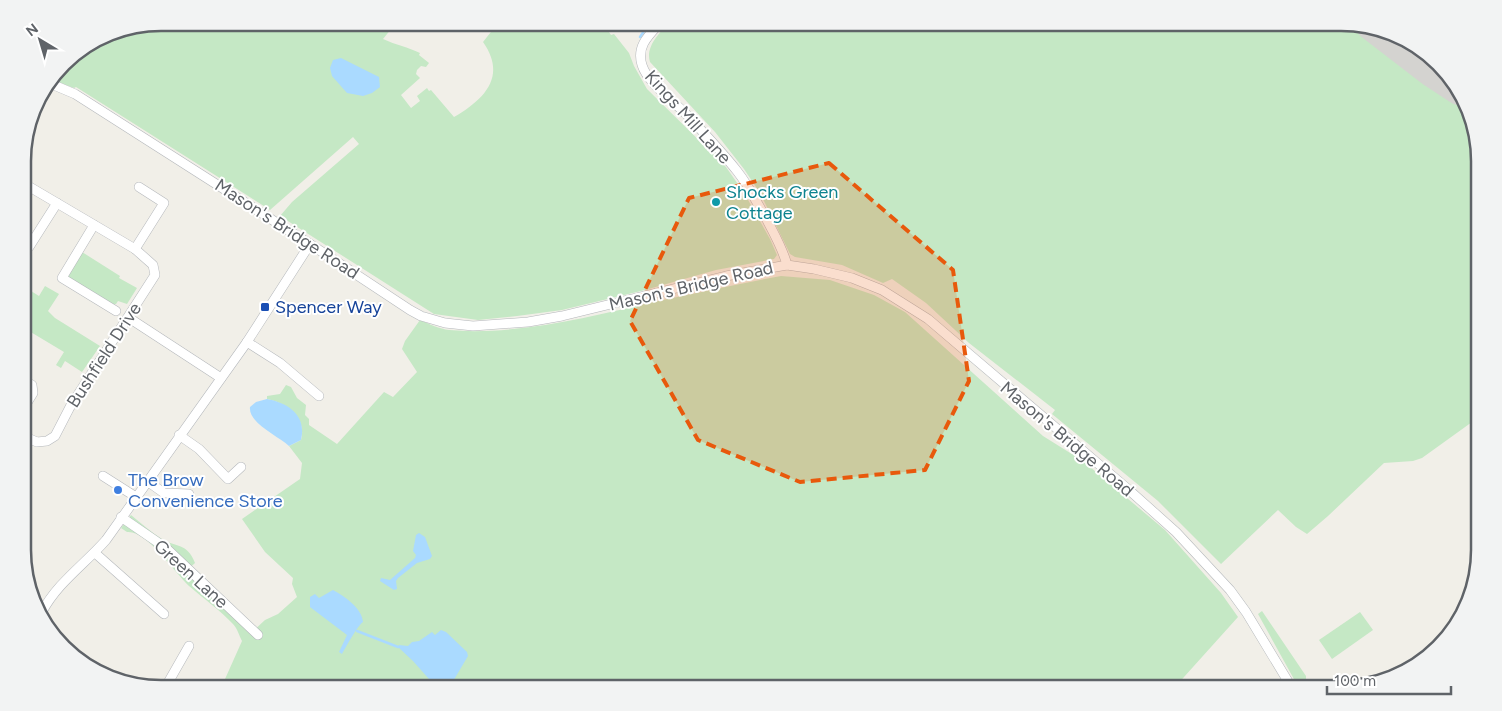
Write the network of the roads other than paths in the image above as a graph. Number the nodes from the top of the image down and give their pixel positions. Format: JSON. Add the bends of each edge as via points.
{"nodes":[{"id":1,"x":652,"y":31,"type":"edge"},
{"id":2,"x":56,"y":86,"type":"edge"},
{"id":3,"x":139,"y":187,"type":"dead end"},
{"id":4,"x":32,"y":188,"type":"edge"},
{"id":5,"x":57,"y":203,"type":"junction"},
{"id":6,"x":94,"y":226,"type":"junction"},
{"id":7,"x":32,"y":243,"type":"edge"},
{"id":8,"x":310,"y":244,"type":"junction"},
{"id":9,"x":135,"y":249,"type":"junction"},
{"id":10,"x":787,"y":265,"type":"junction"},
{"id":11,"x":116,"y":311,"type":"dead end"},
{"id":12,"x":128,"y":318,"type":"junction"},
{"id":13,"x":247,"y":342,"type":"junction"},
{"id":14,"x":221,"y":378,"type":"junction"},
{"id":15,"x":319,"y":396,"type":"dead end"},
{"id":16,"x":179,"y":436,"type":"junction"},
{"id":17,"x":31,"y":439,"type":"edge"},
{"id":18,"x":242,"y":467,"type":"dead end"},
{"id":19,"x":103,"y":476,"type":"dead end"},
{"id":20,"x":147,"y":481,"type":"junction"},
{"id":21,"x":189,"y":494,"type":"dead end"},
{"id":22,"x":136,"y":496,"type":"junction"},
{"id":23,"x":122,"y":517,"type":"junction"},
{"id":24,"x":95,"y":553,"type":"junction"},
{"id":25,"x":45,"y":608,"type":"edge"},
{"id":26,"x":164,"y":614,"type":"dead end"},
{"id":27,"x":258,"y":634,"type":"dead end"},
{"id":28,"x":190,"y":646,"type":"dead end"},
{"id":29,"x":1287,"y":679,"type":"edge"},
{"id":30,"x":170,"y":680,"type":"edge"}],
"edges":[{"from":1,"to":10,"type":"street","name":"Kings Mill Lane","via":[[644,40],[643,67],[651,80],[737,172],[770,227]]},
{"from":2,"to":8,"type":"street","name":"Mason's Bridge Road","via":[[75,94]]},
{"from":3,"to":9,"type":"street","via":[[164,203]]},
{"from":4,"to":5,"type":"street","name":"Bushfield Drive"},
{"from":5,"to":6,"type":"street","name":"Bushfield Drive"},
{"from":5,"to":7,"type":"street"},
{"from":6,"to":9,"type":"street","name":"Bushfield Drive"},
{"from":6,"to":11,"type":"street","via":[[62,278]]},
{"from":8,"to":10,"type":"street","name":"Mason's Bridge Road","via":[[416,313],[445,324],[474,326],[554,317],[723,276]]},
{"from":8,"to":13,"type":"street"},
{"from":9,"to":12,"type":"street","name":"Bushfield Drive","via":[[153,265],[155,275]]},
{"from":10,"to":29,"type":"street","name":"Mason's Bridge Road","via":[[852,278],[882,290],[928,320],[1129,490],[1200,557],[1246,612]]},
{"from":12,"to":14,"type":"street"},
{"from":12,"to":17,"type":"street","name":"Bushfield Drive","via":[[55,436],[47,441]]},
{"from":13,"to":14,"type":"street"},
{"from":13,"to":15,"type":"street","via":[[280,363]]},
{"from":14,"to":16,"type":"street"},
{"from":16,"to":18,"type":"street","via":[[199,449],[228,479]]},
{"from":16,"to":20,"type":"street"},
{"from":19,"to":22,"type":"street"},
{"from":20,"to":21,"type":"street","via":[[164,493]]},
{"from":20,"to":22,"type":"street"},
{"from":22,"to":23,"type":"street"},
{"from":23,"to":24,"type":"street"},
{"from":23,"to":27,"type":"street","name":"Green Lane","via":[[166,548]]},
{"from":24,"to":25,"type":"street","via":[[66,579]]},
{"from":24,"to":26,"type":"street"},
{"from":28,"to":30,"type":"street"}]}
